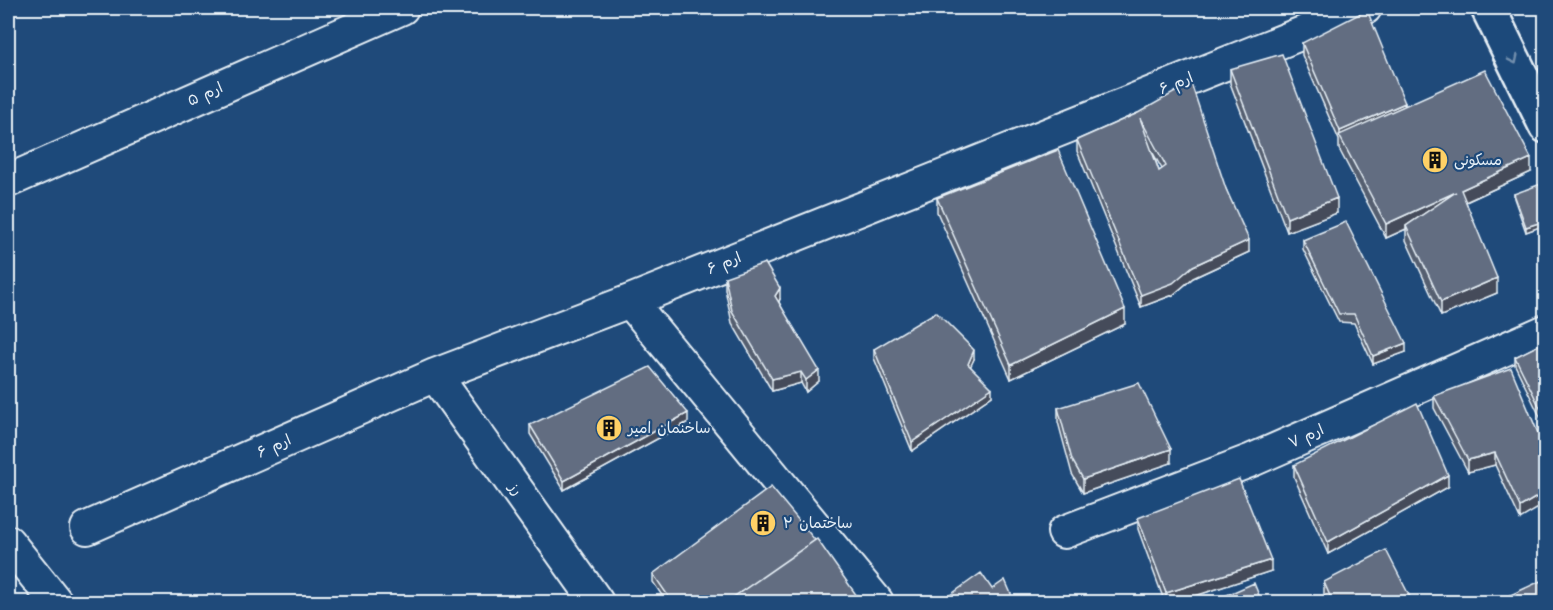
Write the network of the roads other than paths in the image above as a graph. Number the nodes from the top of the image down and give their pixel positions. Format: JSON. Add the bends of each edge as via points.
{"nodes":[{"id":1,"x":402,"y":8,"type":"edge"},
{"id":2,"x":1365,"y":8,"type":"edge"},
{"id":3,"x":1488,"y":8,"type":"edge"},
{"id":4,"x":1545,"y":126,"type":"edge"},
{"id":5,"x":8,"y":181,"type":"edge"},
{"id":6,"x":630,"y":301,"type":"junction"},
{"id":7,"x":1545,"y":331,"type":"edge"},
{"id":8,"x":435,"y":375,"type":"junction"},
{"id":9,"x":87,"y":528,"type":"dead end"},
{"id":10,"x":1064,"y":532,"type":"dead end"},
{"id":11,"x":8,"y":542,"type":"edge"},
{"id":12,"x":56,"y":603,"type":"edge"},
{"id":13,"x":597,"y":603,"type":"edge"},
{"id":14,"x":877,"y":603,"type":"edge"}],
"edges":[{"from":1,"to":5,"type":"street","name":"ارم ۵"},
{"from":2,"to":6,"type":"street","name":"ارم ۶"},
{"from":3,"to":4,"type":"main road","one_way":true},
{"from":6,"to":8,"type":"street","name":"ارم ۶"},
{"from":6,"to":14,"type":"street"},
{"from":7,"to":10,"type":"street","name":"ارم ۷","via":[[1252,460]]},
{"from":8,"to":9,"type":"street","name":"ارم ۶"},
{"from":8,"to":13,"type":"street","name":"رز"},
{"from":11,"to":12,"type":"street"}]}
